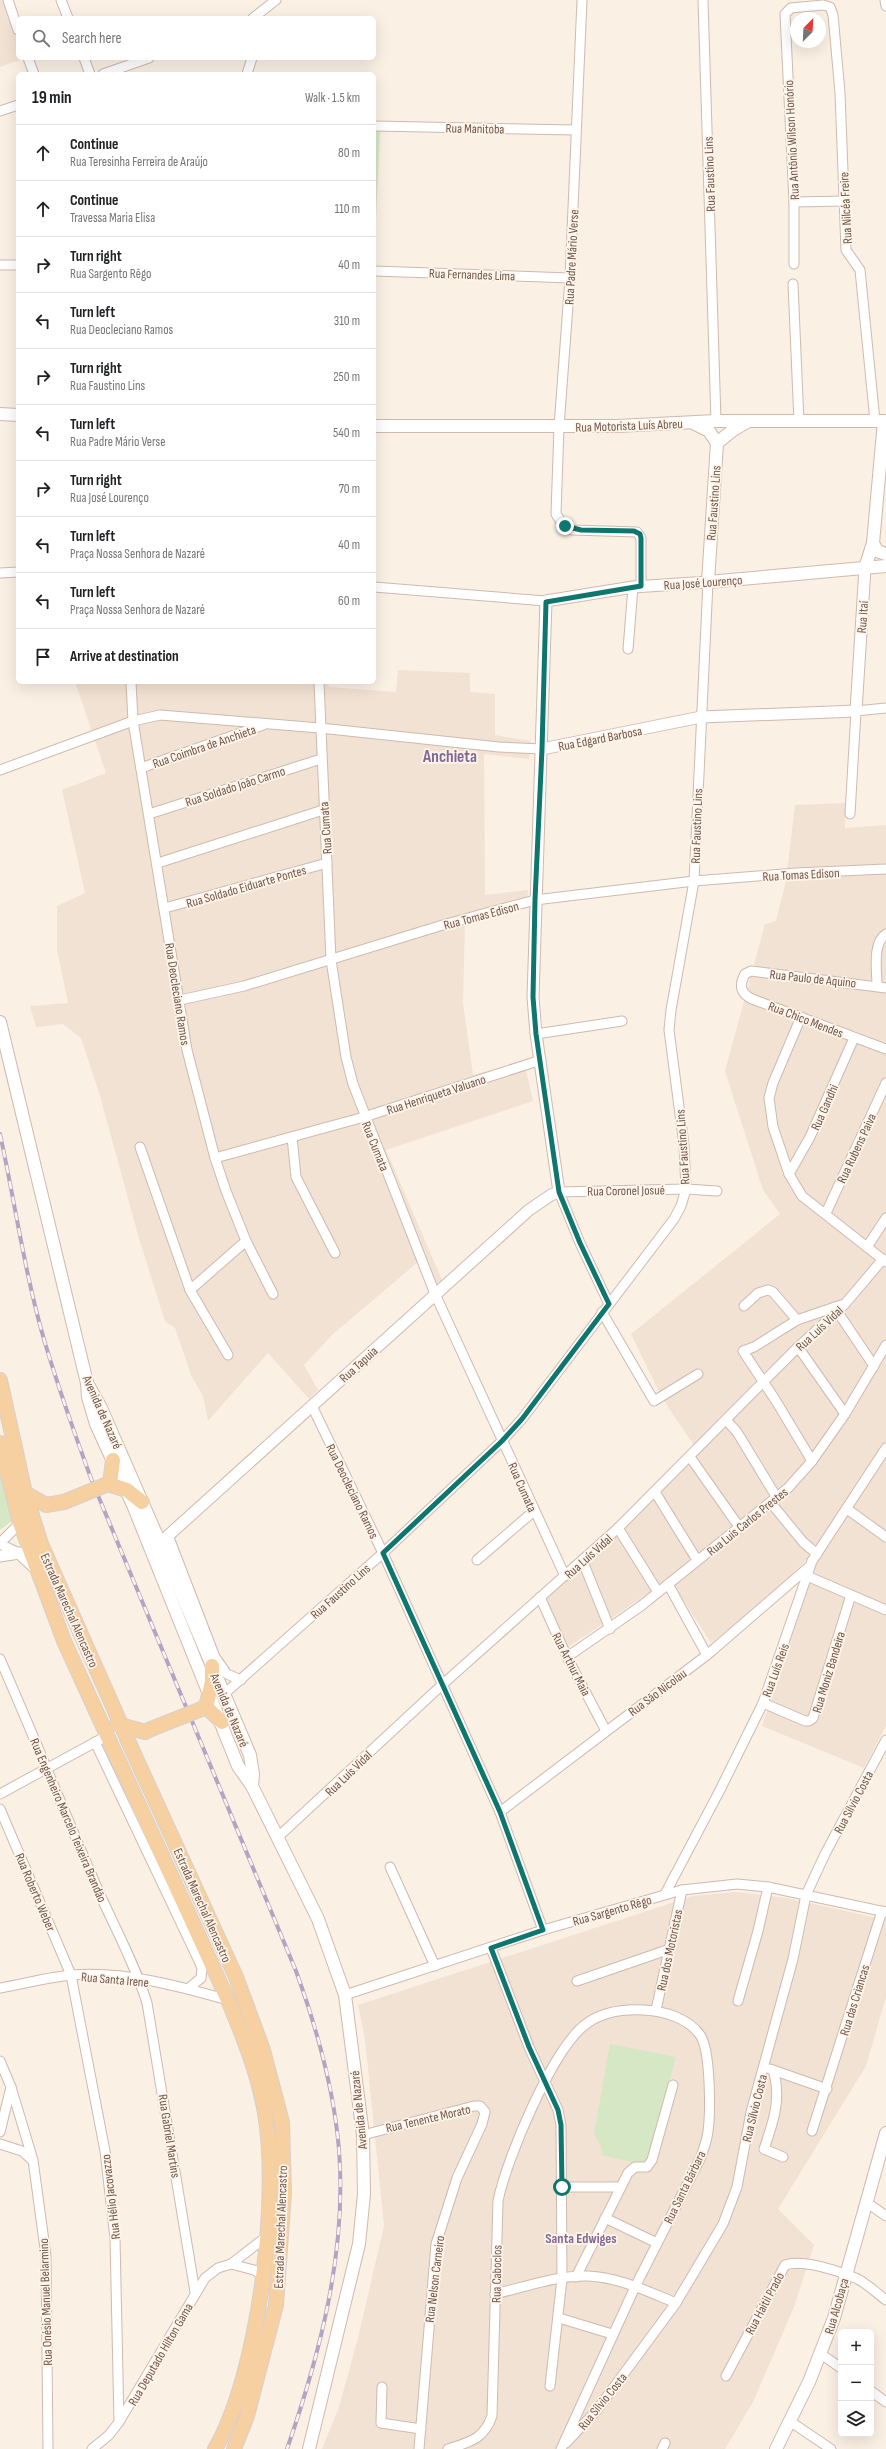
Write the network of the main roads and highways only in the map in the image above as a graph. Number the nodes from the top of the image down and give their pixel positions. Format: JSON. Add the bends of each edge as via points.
{"nodes":[{"id":1,"x":0,"y":414,"type":"edge"},
{"id":2,"x":16,"y":415,"type":"edge"},
{"id":3,"x":882,"y":421,"type":"edge"},
{"id":4,"x":748,"y":422,"type":"junction"},
{"id":5,"x":693,"y":423,"type":"junction"},
{"id":6,"x":376,"y":426,"type":"edge"},
{"id":7,"x":716,"y":443,"type":"junction"},
{"id":8,"x":873,"y":543,"type":"junction"},
{"id":9,"x":886,"y":554,"type":"edge"},
{"id":10,"x":886,"y":566,"type":"edge"},
{"id":11,"x":865,"y":568,"type":"junction"},
{"id":12,"x":708,"y":582,"type":"joint"},
{"id":13,"x":0,"y":1022,"type":"edge"},
{"id":14,"x":0,"y":1380,"type":"edge"},
{"id":15,"x":87,"y":1383,"type":"junction"},
{"id":16,"x":0,"y":1443,"type":"edge"},
{"id":17,"x":113,"y":1460,"type":"junction"},
{"id":18,"x":109,"y":1484,"type":"junction"},
{"id":19,"x":127,"y":1490,"type":"junction"},
{"id":20,"x":25,"y":1493,"type":"junction"},
{"id":21,"x":142,"y":1502,"type":"junction"},
{"id":22,"x":212,"y":1666,"type":"joint"},
{"id":23,"x":217,"y":1694,"type":"junction"},
{"id":24,"x":92,"y":1702,"type":"junction"},
{"id":25,"x":205,"y":1708,"type":"junction"},
{"id":26,"x":222,"y":1722,"type":"junction"},
{"id":27,"x":122,"y":1726,"type":"junction"},
{"id":28,"x":148,"y":1730,"type":"junction"},
{"id":29,"x":134,"y":1754,"type":"junction"},
{"id":30,"x":252,"y":1786,"type":"junction"},
{"id":31,"x":886,"y":2133,"type":"edge"},
{"id":32,"x":884,"y":2148,"type":"edge"},
{"id":33,"x":266,"y":2240,"type":"junction"},
{"id":34,"x":282,"y":2242,"type":"junction"},
{"id":35,"x":215,"y":2449,"type":"edge"},
{"id":36,"x":234,"y":2449,"type":"edge"},
{"id":37,"x":309,"y":2449,"type":"edge"},
{"id":38,"x":776,"y":2449,"type":"edge"}],
"edges":[{"from":1,"to":2,"type":"main road"},
{"from":3,"to":4,"type":"main road","name":"Rua Motorista Luís Abreu"},
{"from":3,"to":8,"type":"main road","name":"Rua Itaí"},
{"from":4,"to":5,"type":"main road","name":"Rua Motorista Luís Abreu"},
{"from":4,"to":7,"type":"main road"},
{"from":5,"to":6,"type":"main road","name":"Rua Motorista Luís Abreu","via":[[559,427]]},
{"from":5,"to":7,"type":"main road","via":[[709,431]]},
{"from":7,"to":12,"type":"main road","name":"Rua Faustino Lins"},
{"from":8,"to":9,"type":"main road","via":[[877,552]]},
{"from":8,"to":11,"type":"main road","name":"Rua Itaí"},
{"from":10,"to":11,"type":"main road","name":"Rua José Lourenço"},
{"from":11,"to":12,"type":"main road","name":"Rua José Lourenço"},
{"from":13,"to":15,"type":"main road","name":"Avenida de Nazaré"},
{"from":14,"to":20,"type":"main road","name":"Estrada Marechal Alencastro"},
{"from":15,"to":17,"type":"main road","name":"Avenida de Nazaré","via":[[88,1397],[96,1424]]},
{"from":15,"to":21,"type":"main road","name":"Avenida de Nazaré","via":[[97,1398]]},
{"from":16,"to":24,"type":"main road","name":"Estrada Marechal Alencastro","via":[[20,1524],[64,1641]]},
{"from":17,"to":18,"type":"main road"},
{"from":17,"to":19,"type":"main road","name":"Avenida de Nazaré"},
{"from":18,"to":19,"type":"main road"},
{"from":18,"to":20,"type":"main road","bridge":true,"via":[[64,1502],[46,1505]]},
{"from":19,"to":21,"type":"main road"},
{"from":19,"to":23,"type":"main road","name":"Avenida de Nazaré"},
{"from":20,"to":27,"type":"main road","name":"Estrada Marechal Alencastro","via":[[41,1544]]},
{"from":21,"to":22,"type":"main road","name":"Avenida de Nazaré","via":[[164,1539]]},
{"from":22,"to":23,"type":"main road"},
{"from":23,"to":25,"type":"main road"},
{"from":23,"to":26,"type":"main road","name":"Avenida de Nazaré"},
{"from":23,"to":30,"type":"main road","name":"Avenida de Nazaré","via":[[250,1755]]},
{"from":24,"to":27,"type":"main road","via":[[107,1718]]},
{"from":24,"to":33,"type":"main road","name":"Estrada Marechal Alencastro","via":[[101,1739],[228,2000],[254,2067],[265,2111],[269,2172]]},
{"from":25,"to":26,"type":"main road"},
{"from":25,"to":28,"type":"main road","bridge":true},
{"from":26,"to":30,"type":"main road","name":"Avenida de Nazaré","via":[[238,1766]]},
{"from":27,"to":28,"type":"main road"},
{"from":27,"to":29,"type":"main road","name":"Estrada Marechal Alencastro"},
{"from":28,"to":29,"type":"main road"},
{"from":29,"to":34,"type":"main road","name":"Estrada Marechal Alencastro","via":[[236,1978],[265,2057],[282,2122]]},
{"from":30,"to":37,"type":"main road","name":"Avenida de Nazaré","via":[[318,1919],[345,1995],[363,2135],[364,2194],[359,2244]]},
{"from":31,"to":32,"type":"main road","name":"Rua Alcobaça"},
{"from":32,"to":38,"type":"main road","name":"Rua Alcobaça","via":[[821,2354]]},
{"from":33,"to":34,"type":"main road","via":[[272,2251],[278,2249]]},
{"from":33,"to":35,"type":"main road","name":"Estrada Marechal Alencastro","via":[[254,2333],[230,2418]]},
{"from":34,"to":36,"type":"main road","name":"Estrada Marechal Alencastro","via":[[276,2305],[247,2416]]}]}
